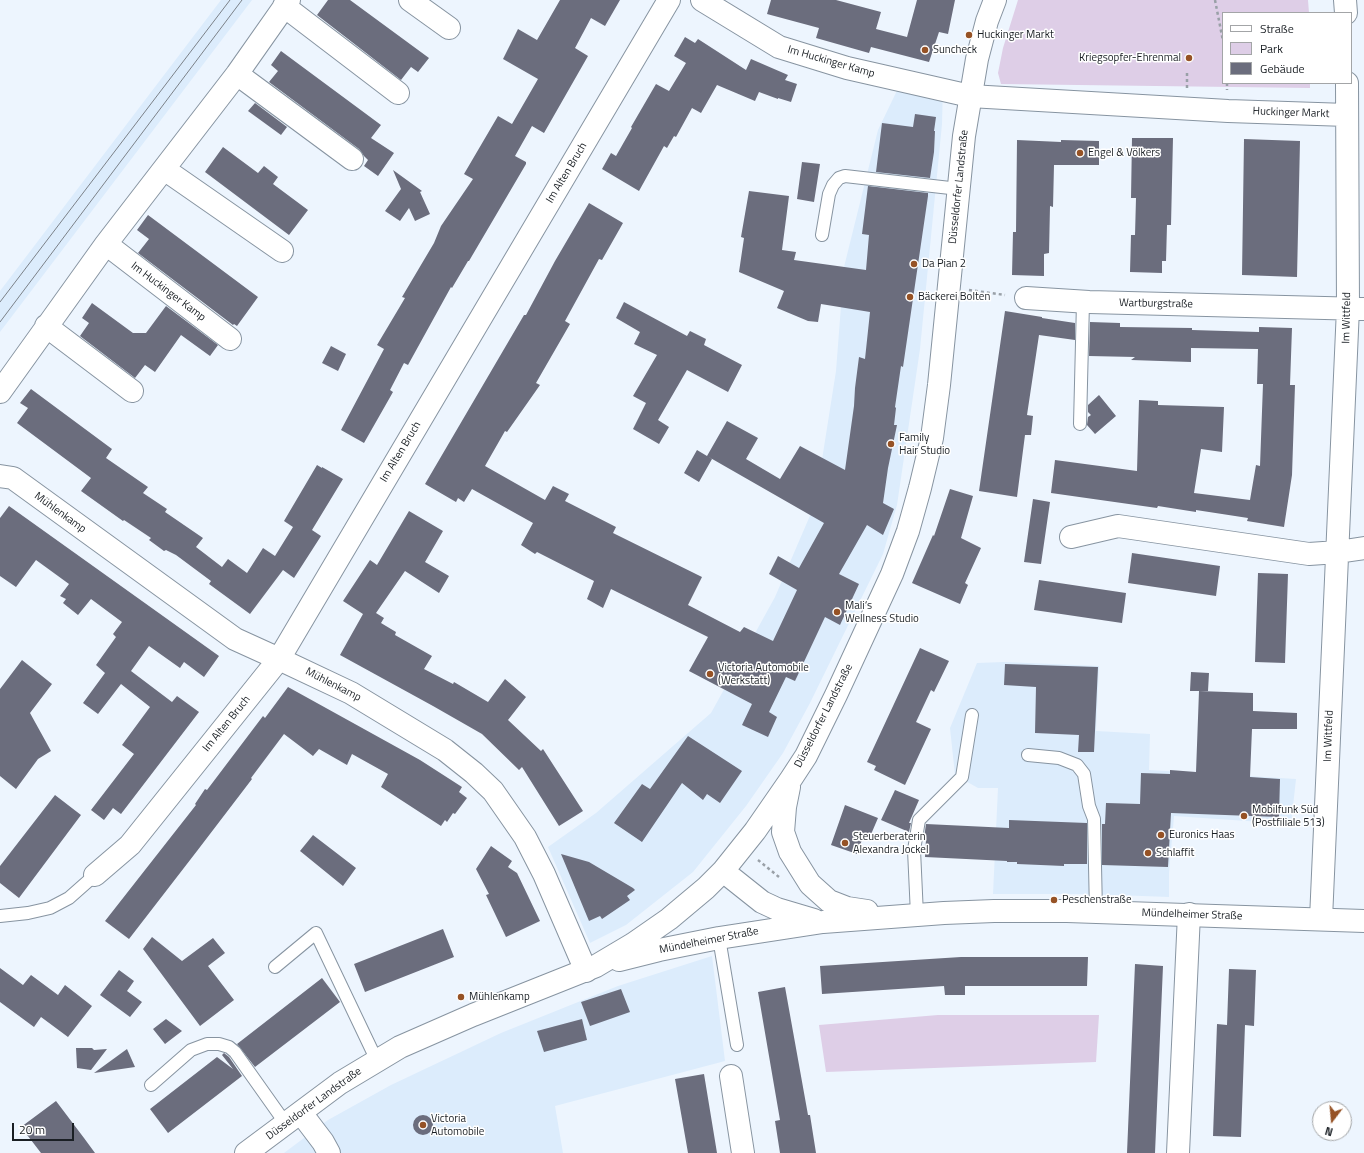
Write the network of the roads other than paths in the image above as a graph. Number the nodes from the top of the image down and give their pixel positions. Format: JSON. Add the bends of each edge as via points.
{"nodes":[{"id":1,"x":410,"y":0,"type":"edge"},
{"id":2,"x":669,"y":0,"type":"edge"},
{"id":3,"x":702,"y":0,"type":"edge"},
{"id":4,"x":995,"y":0,"type":"edge"},
{"id":5,"x":1345,"y":0,"type":"edge"},
{"id":6,"x":287,"y":3,"type":"edge"},
{"id":7,"x":1346,"y":12,"type":"edge"},
{"id":8,"x":449,"y":28,"type":"dead end"},
{"id":9,"x":237,"y":74,"type":"junction"},
{"id":10,"x":1347,"y":84,"type":"edge"},
{"id":11,"x":398,"y":93,"type":"dead end"},
{"id":12,"x":970,"y":96,"type":"junction"},
{"id":13,"x":1348,"y":115,"type":"junction"},
{"id":14,"x":352,"y":159,"type":"dead end"},
{"id":15,"x":164,"y":169,"type":"junction"},
{"id":16,"x":959,"y":189,"type":"junction"},
{"id":17,"x":822,"y":235,"type":"dead end"},
{"id":18,"x":106,"y":244,"type":"junction"},
{"id":19,"x":282,"y":251,"type":"dead end"},
{"id":20,"x":1026,"y":298,"type":"road end"},
{"id":21,"x":1083,"y":302,"type":"junction"},
{"id":22,"x":1356,"y":308,"type":"edge"},
{"id":23,"x":46,"y":326,"type":"junction"},
{"id":24,"x":230,"y":339,"type":"dead end"},
{"id":25,"x":132,"y":391,"type":"dead end"},
{"id":26,"x":0,"y":392,"type":"edge"},
{"id":27,"x":1080,"y":424,"type":"dead end"},
{"id":28,"x":0,"y":476,"type":"edge"},
{"id":29,"x":1071,"y":537,"type":"dead end"},
{"id":30,"x":1364,"y":548,"type":"edge"},
{"id":31,"x":1338,"y":552,"type":"junction"},
{"id":32,"x":279,"y":659,"type":"junction"},
{"id":33,"x":972,"y":715,"type":"dead end"},
{"id":34,"x":1028,"y":755,"type":"dead end"},
{"id":35,"x":791,"y":779,"type":"junction"},
{"id":36,"x":723,"y":871,"type":"junction"},
{"id":37,"x":95,"y":875,"type":"joint"},
{"id":38,"x":1096,"y":912,"type":"junction"},
{"id":39,"x":1189,"y":914,"type":"junction"},
{"id":40,"x":909,"y":915,"type":"junction"},
{"id":41,"x":0,"y":916,"type":"edge"},
{"id":42,"x":1321,"y":919,"type":"junction"},
{"id":43,"x":1364,"y":921,"type":"edge"},
{"id":44,"x":823,"y":922,"type":"junction"},
{"id":45,"x":719,"y":938,"type":"junction"},
{"id":46,"x":274,"y":967,"type":"dead end"},
{"id":47,"x":591,"y":968,"type":"junction"},
{"id":48,"x":737,"y":1045,"type":"dead end"},
{"id":49,"x":377,"y":1061,"type":"junction"},
{"id":50,"x":731,"y":1076,"type":"dead end"},
{"id":51,"x":151,"y":1085,"type":"dead end"},
{"id":52,"x":294,"y":1118,"type":"junction"},
{"id":53,"x":246,"y":1153,"type":"edge"},
{"id":54,"x":329,"y":1153,"type":"edge"},
{"id":55,"x":743,"y":1153,"type":"edge"},
{"id":56,"x":1178,"y":1153,"type":"edge"}],
"edges":[{"from":1,"to":8,"type":"street"},
{"from":2,"to":32,"type":"street","name":"Im Alten Bruch"},
{"from":3,"to":12,"type":"street","name":"Im Huckinger Kamp","via":[[779,47],[847,68]]},
{"from":4,"to":12,"type":"street","name":"Düsseldorfer Landstraße","via":[[979,52]]},
{"from":5,"to":7,"type":"street"},
{"from":6,"to":9,"type":"street"},
{"from":6,"to":11,"type":"street"},
{"from":9,"to":14,"type":"street"},
{"from":9,"to":15,"type":"street"},
{"from":10,"to":13,"type":"street","name":"Im Wittfeld"},
{"from":12,"to":13,"type":"street","name":"Huckinger Markt"},
{"from":12,"to":16,"type":"street","name":"Düsseldorfer Landstraße"},
{"from":13,"to":22,"type":"street","name":"Im Wittfeld"},
{"from":15,"to":18,"type":"street"},
{"from":15,"to":19,"type":"street"},
{"from":16,"to":17,"type":"lane","via":[[845,176],[839,178],[830,194]]},
{"from":16,"to":35,"type":"street","name":"Düsseldorfer Landstraße","via":[[932,438],[908,531],[892,574],[836,695],[806,756]]},
{"from":18,"to":23,"type":"street"},
{"from":18,"to":24,"type":"street","name":"Im Huckinger Kamp"},
{"from":20,"to":21,"type":"street","name":"Wartburgstraße"},
{"from":21,"to":22,"type":"street","name":"Wartburgstraße"},
{"from":21,"to":27,"type":"lane"},
{"from":22,"to":31,"type":"street","name":"Im Wittfeld"},
{"from":23,"to":25,"type":"street"},
{"from":23,"to":26,"type":"street"},
{"from":28,"to":32,"type":"street","name":"Mühlenkamp","via":[[13,478],[235,639]]},
{"from":29,"to":31,"type":"street","via":[[1118,526],[1309,554]]},
{"from":30,"to":31,"type":"street"},
{"from":31,"to":42,"type":"street","name":"Im Wittfeld"},
{"from":32,"to":37,"type":"street","name":"Im Alten Bruch","via":[[130,845]]},
{"from":32,"to":47,"type":"street","name":"Mühlenkamp","via":[[351,693],[419,734],[474,773],[493,791],[525,837]]},
{"from":33,"to":40,"type":"lane","via":[[962,777],[919,820]]},
{"from":34,"to":38,"type":"lane","via":[[1059,758],[1076,765],[1084,774],[1089,806],[1094,819]]},
{"from":35,"to":36,"type":"street","name":"Düsseldorfer Landstraße"},
{"from":35,"to":40,"type":"street","name":"Mündelheimer Straße","via":[[783,832],[790,852],[810,884],[829,901],[847,908]]},
{"from":36,"to":44,"type":"street","name":"Mündelheimer Straße","via":[[753,895],[777,909]]},
{"from":36,"to":47,"type":"street","name":"Düsseldorfer Landstraße","via":[[669,919],[633,944]]},
{"from":37,"to":41,"type":"lane","via":[[69,898],[50,908]]},
{"from":38,"to":39,"type":"street","name":"Mündelheimer Straße"},
{"from":38,"to":40,"type":"street","name":"Mündelheimer Straße","via":[[994,911]]},
{"from":39,"to":42,"type":"street","name":"Mündelheimer Straße"},
{"from":39,"to":56,"type":"street"},
{"from":40,"to":44,"type":"street","name":"Mündelheimer Straße"},
{"from":42,"to":43,"type":"street","name":"Mündelheimer Straße"},
{"from":44,"to":45,"type":"street","name":"Mündelheimer Straße"},
{"from":45,"to":47,"type":"street","name":"Mündelheimer Straße","via":[[659,950]]},
{"from":45,"to":48,"type":"lane"},
{"from":46,"to":49,"type":"lane","via":[[316,933]]},
{"from":47,"to":49,"type":"street","name":"Düsseldorfer Landstraße","via":[[473,1015],[400,1047]]},
{"from":49,"to":52,"type":"street","name":"Düsseldorfer Landstraße","via":[[340,1083]]},
{"from":50,"to":55,"type":"street"},
{"from":51,"to":52,"type":"lane","via":[[191,1050],[207,1044],[229,1046]]},
{"from":52,"to":53,"type":"street","name":"Düsseldorfer Landstraße"},
{"from":52,"to":54,"type":"street","via":[[323,1142]]}]}
